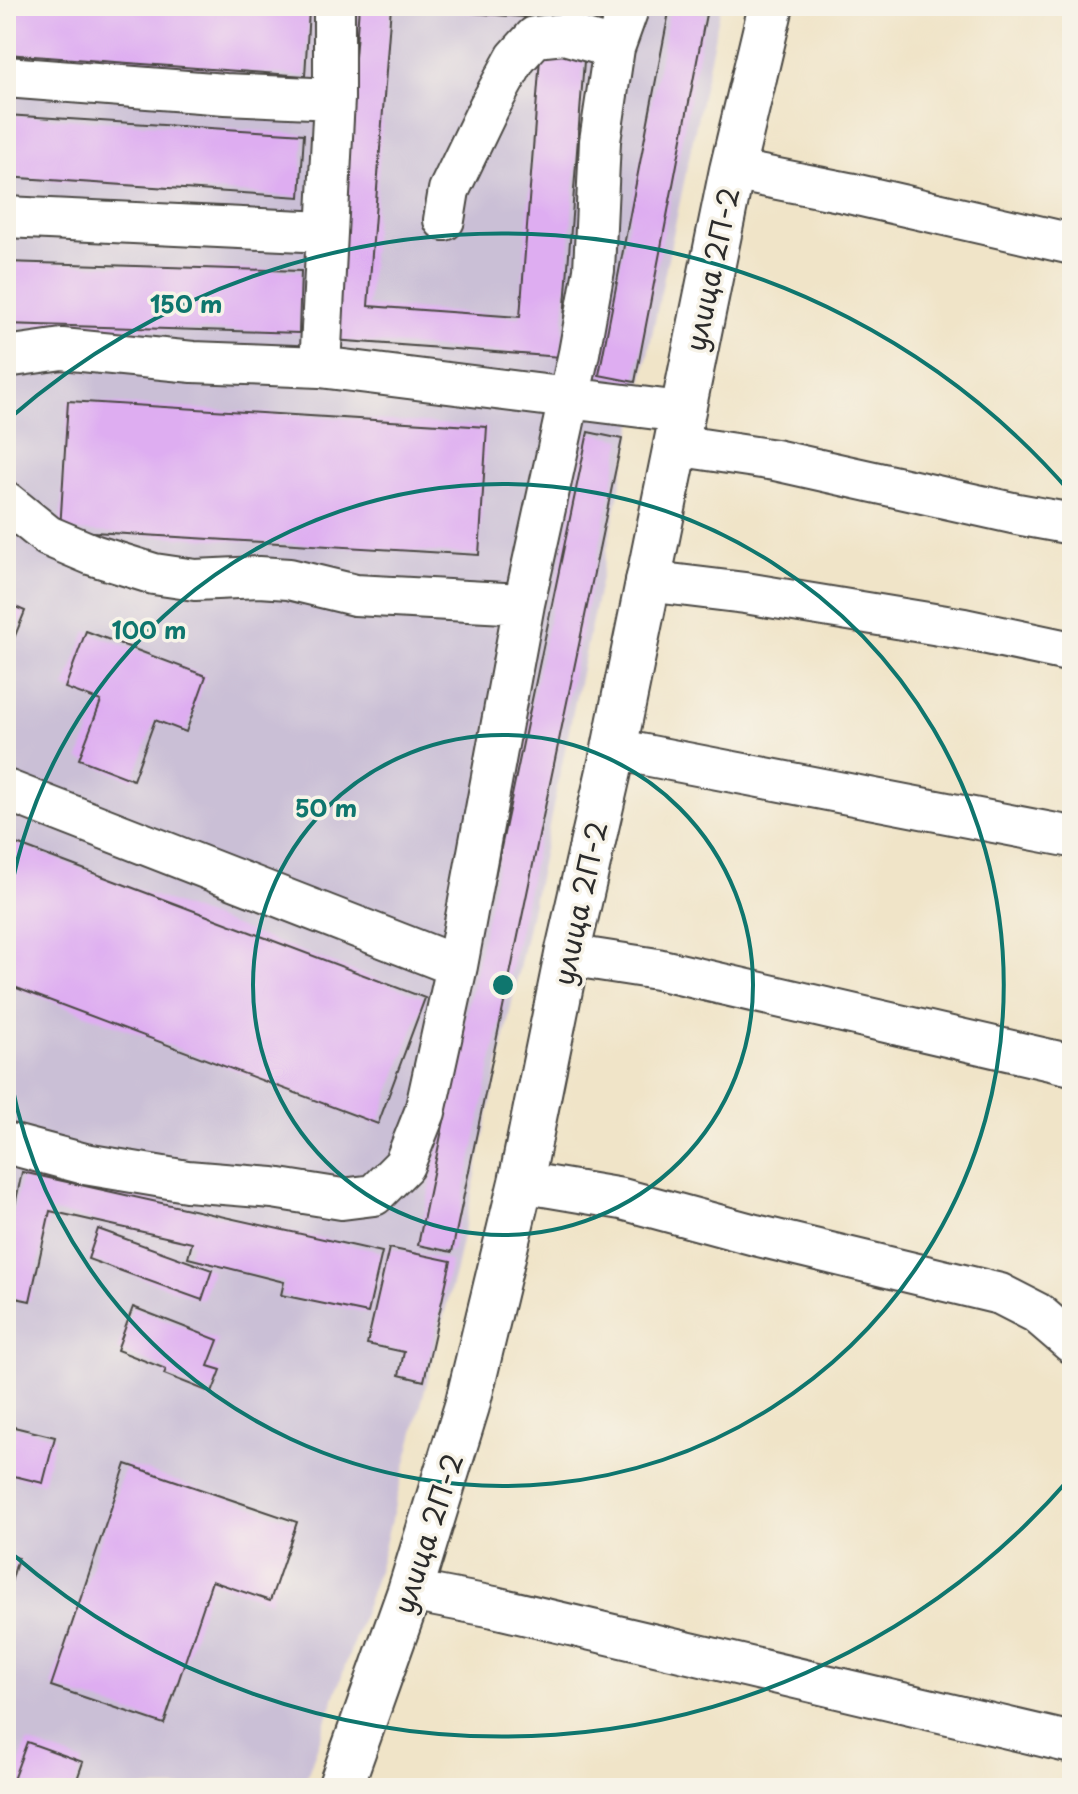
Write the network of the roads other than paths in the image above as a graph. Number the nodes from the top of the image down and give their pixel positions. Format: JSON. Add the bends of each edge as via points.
{"nodes":[{"id":1,"x":334,"y":6,"type":"edge"},
{"id":2,"x":629,"y":6,"type":"edge"},
{"id":3,"x":771,"y":6,"type":"edge"},
{"id":4,"x":614,"y":48,"type":"junction"},
{"id":5,"x":6,"y":77,"type":"edge"},
{"id":6,"x":334,"y":99,"type":"junction"},
{"id":7,"x":732,"y":170,"type":"junction"},
{"id":8,"x":6,"y":217,"type":"edge"},
{"id":9,"x":444,"y":220,"type":"dead end"},
{"id":10,"x":326,"y":232,"type":"junction"},
{"id":11,"x":1072,"y":244,"type":"edge"},
{"id":12,"x":6,"y":357,"type":"edge"},
{"id":13,"x":320,"y":367,"type":"junction"},
{"id":14,"x":568,"y":398,"type":"junction"},
{"id":15,"x":678,"y":428,"type":"junction"},
{"id":16,"x":6,"y":502,"type":"edge"},
{"id":17,"x":1072,"y":524,"type":"edge"},
{"id":18,"x":646,"y":581,"type":"junction"},
{"id":19,"x":524,"y":604,"type":"junction"},
{"id":20,"x":1072,"y":652,"type":"edge"},
{"id":21,"x":614,"y":749,"type":"junction"},
{"id":22,"x":6,"y":790,"type":"edge"},
{"id":23,"x":1072,"y":837,"type":"edge"},
{"id":24,"x":567,"y":955,"type":"junction"},
{"id":25,"x":457,"y":966,"type":"junction"},
{"id":26,"x":1072,"y":1065,"type":"edge"},
{"id":27,"x":6,"y":1143,"type":"edge"},
{"id":28,"x":521,"y":1182,"type":"junction"},
{"id":29,"x":1072,"y":1343,"type":"edge"},
{"id":30,"x":410,"y":1591,"type":"junction"},
{"id":31,"x":1072,"y":1743,"type":"edge"},
{"id":32,"x":340,"y":1788,"type":"edge"}],
"edges":[{"from":1,"to":6,"type":"street"},
{"from":2,"to":4,"type":"street"},
{"from":3,"to":7,"type":"main road","name":"улица 2П-2"},
{"from":4,"to":9,"type":"street","via":[[564,34],[535,37],[516,58],[489,107],[449,190]]},
{"from":4,"to":14,"type":"street","via":[[600,141],[594,270]]},
{"from":5,"to":6,"type":"street"},
{"from":6,"to":10,"type":"street"},
{"from":7,"to":11,"type":"street"},
{"from":7,"to":15,"type":"main road","name":"улица 2П-2"},
{"from":8,"to":10,"type":"street"},
{"from":10,"to":13,"type":"street"},
{"from":12,"to":13,"type":"street","via":[[62,349]]},
{"from":13,"to":14,"type":"street"},
{"from":14,"to":15,"type":"street"},
{"from":14,"to":19,"type":"street"},
{"from":15,"to":17,"type":"street","via":[[775,460]]},
{"from":15,"to":18,"type":"main road","name":"улица 2П-2"},
{"from":16,"to":19,"type":"street","via":[[48,536],[154,574],[195,580],[289,579],[355,595]]},
{"from":18,"to":20,"type":"street","via":[[964,629]]},
{"from":18,"to":21,"type":"main road","name":"улица 2П-2"},
{"from":19,"to":25,"type":"street"},
{"from":21,"to":23,"type":"street"},
{"from":21,"to":24,"type":"main road","name":"улица 2П-2"},
{"from":22,"to":25,"type":"street"},
{"from":24,"to":26,"type":"street","via":[[657,969]]},
{"from":24,"to":28,"type":"main road","name":"улица 2П-2"},
{"from":25,"to":27,"type":"street","via":[[425,1112],[404,1165],[374,1195],[342,1199],[187,1181],[85,1164]]},
{"from":28,"to":29,"type":"street","via":[[622,1199],[1000,1294],[1037,1313]]},
{"from":28,"to":30,"type":"main road","name":"улица 2П-2","via":[[467,1406]]},
{"from":30,"to":31,"type":"street"},
{"from":30,"to":32,"type":"main road","name":"улица 2П-2"}]}
